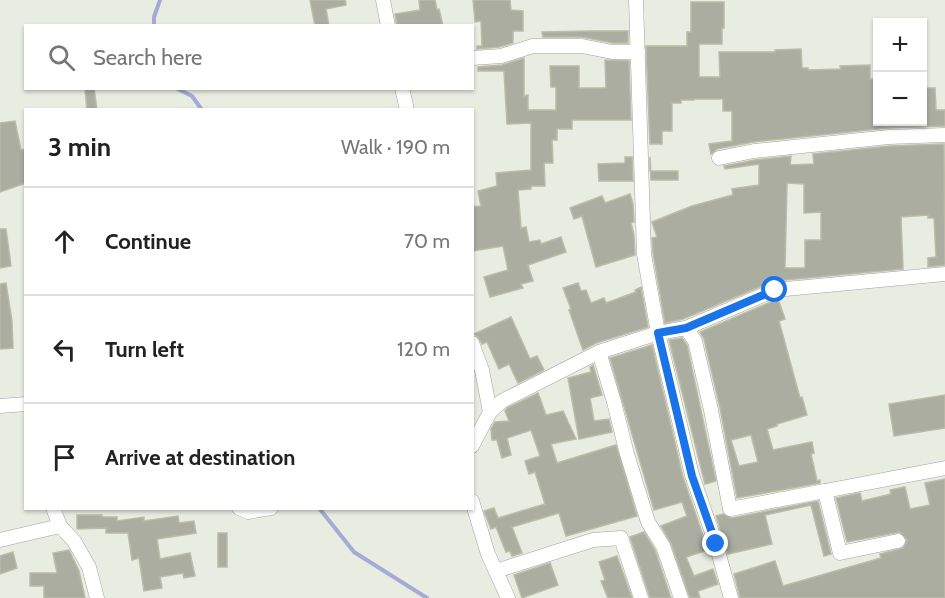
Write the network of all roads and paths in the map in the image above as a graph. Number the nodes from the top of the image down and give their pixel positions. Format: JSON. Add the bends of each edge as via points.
{"nodes":[{"id":1,"x":383,"y":0,"type":"edge"},
{"id":2,"x":636,"y":0,"type":"edge"},
{"id":3,"x":388,"y":24,"type":"edge"},
{"id":4,"x":638,"y":52,"type":"junction"},
{"id":5,"x":474,"y":58,"type":"edge"},
{"id":6,"x":402,"y":90,"type":"edge"},
{"id":7,"x":407,"y":108,"type":"edge"},
{"id":8,"x":945,"y":135,"type":"edge"},
{"id":9,"x":718,"y":158,"type":"dead end"},
{"id":10,"x":945,"y":274,"type":"edge"},
{"id":11,"x":686,"y":328,"type":"junction"},
{"id":12,"x":658,"y":333,"type":"junction"},
{"id":13,"x":474,"y":348,"type":"edge"},
{"id":14,"x":599,"y":352,"type":"junction"},
{"id":15,"x":24,"y":404,"type":"edge"},
{"id":16,"x":0,"y":406,"type":"edge"},
{"id":17,"x":490,"y":412,"type":"junction"},
{"id":18,"x":474,"y":442,"type":"edge"},
{"id":19,"x":945,"y":468,"type":"edge"},
{"id":20,"x":825,"y":491,"type":"junction"},
{"id":21,"x":474,"y":508,"type":"edge"},
{"id":22,"x":54,"y":510,"type":"edge"},
{"id":23,"x":243,"y":510,"type":"edge"},
{"id":24,"x":262,"y":510,"type":"edge"},
{"id":25,"x":60,"y":526,"type":"junction"},
{"id":26,"x":0,"y":540,"type":"edge"},
{"id":27,"x":898,"y":541,"type":"dead end"},
{"id":28,"x":496,"y":571,"type":"junction"},
{"id":29,"x":97,"y":598,"type":"edge"},
{"id":30,"x":508,"y":598,"type":"edge"},
{"id":31,"x":641,"y":598,"type":"edge"},
{"id":32,"x":681,"y":598,"type":"edge"},
{"id":33,"x":731,"y":598,"type":"edge"}],
"edges":[{"from":1,"to":3,"type":"street"},
{"from":2,"to":4,"type":"street"},
{"from":4,"to":5,"type":"street","via":[[533,46],[501,56]]},
{"from":4,"to":12,"type":"street","via":[[644,254]]},
{"from":6,"to":7,"type":"street"},
{"from":8,"to":9,"type":"street","via":[[889,137]]},
{"from":10,"to":11,"type":"street","via":[[775,290]]},
{"from":11,"to":12,"type":"street"},
{"from":11,"to":20,"type":"street","via":[[695,341],[730,509]]},
{"from":12,"to":14,"type":"street"},
{"from":12,"to":33,"type":"street","via":[[692,476]]},
{"from":13,"to":17,"type":"street"},
{"from":14,"to":17,"type":"street","via":[[502,401]]},
{"from":14,"to":32,"type":"street","via":[[648,522],[663,546]]},
{"from":15,"to":16,"type":"street"},
{"from":17,"to":18,"type":"street"},
{"from":19,"to":20,"type":"street"},
{"from":20,"to":27,"type":"street","via":[[840,553]]},
{"from":21,"to":28,"type":"street"},
{"from":22,"to":25,"type":"street"},
{"from":23,"to":24,"type":"street"},
{"from":25,"to":26,"type":"street"},
{"from":25,"to":29,"type":"street","via":[[89,567]]},
{"from":28,"to":30,"type":"street"},
{"from":28,"to":31,"type":"street","via":[[593,540],[621,538]]}]}
